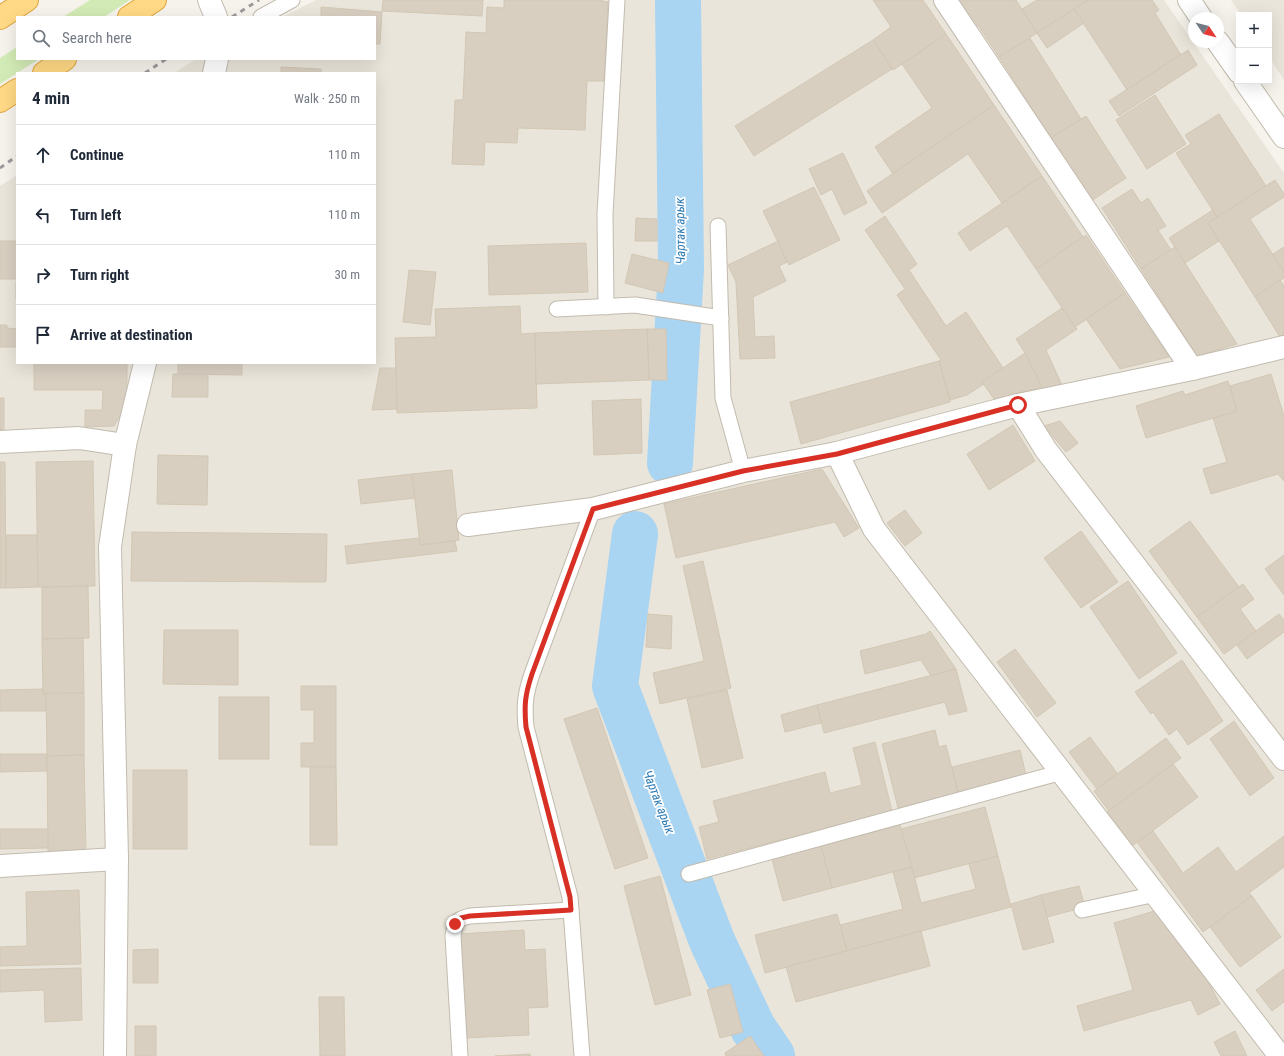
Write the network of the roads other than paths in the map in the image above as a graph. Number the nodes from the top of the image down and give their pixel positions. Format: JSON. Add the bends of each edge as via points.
{"nodes":[{"id":1,"x":27,"y":0,"type":"edge"},
{"id":2,"x":155,"y":0,"type":"edge"},
{"id":3,"x":209,"y":0,"type":"edge"},
{"id":4,"x":292,"y":0,"type":"edge"},
{"id":5,"x":617,"y":0,"type":"edge"},
{"id":6,"x":946,"y":0,"type":"edge"},
{"id":7,"x":1188,"y":0,"type":"edge"},
{"id":8,"x":1197,"y":12,"type":"edge"},
{"id":9,"x":131,"y":16,"type":"edge"},
{"id":10,"x":216,"y":16,"type":"edge"},
{"id":11,"x":262,"y":16,"type":"edge"},
{"id":12,"x":0,"y":18,"type":"edge"},
{"id":13,"x":1222,"y":48,"type":"edge"},
{"id":14,"x":64,"y":60,"type":"edge"},
{"id":15,"x":217,"y":60,"type":"edge"},
{"id":16,"x":1236,"y":68,"type":"edge"},
{"id":17,"x":46,"y":72,"type":"edge"},
{"id":18,"x":214,"y":72,"type":"edge"},
{"id":19,"x":1247,"y":84,"type":"edge"},
{"id":20,"x":16,"y":91,"type":"edge"},
{"id":21,"x":0,"y":101,"type":"edge"},
{"id":22,"x":1284,"y":137,"type":"edge"},
{"id":23,"x":718,"y":226,"type":"dead end"},
{"id":24,"x":606,"y":307,"type":"junction"},
{"id":25,"x":557,"y":309,"type":"dead end"},
{"id":26,"x":721,"y":318,"type":"junction"},
{"id":27,"x":1284,"y":347,"type":"edge"},
{"id":28,"x":145,"y":364,"type":"edge"},
{"id":29,"x":1192,"y":369,"type":"junction"},
{"id":30,"x":1018,"y":405,"type":"junction"},
{"id":31,"x":0,"y":442,"type":"edge"},
{"id":32,"x":125,"y":445,"type":"junction"},
{"id":33,"x":837,"y":454,"type":"junction"},
{"id":34,"x":743,"y":471,"type":"junction"},
{"id":35,"x":593,"y":509,"type":"junction"},
{"id":36,"x":468,"y":526,"type":"dead end"},
{"id":37,"x":1284,"y":759,"type":"edge"},
{"id":38,"x":1062,"y":772,"type":"junction"},
{"id":39,"x":118,"y":859,"type":"junction"},
{"id":40,"x":0,"y":866,"type":"edge"},
{"id":41,"x":689,"y":874,"type":"dead end"},
{"id":42,"x":1156,"y":894,"type":"junction"},
{"id":43,"x":571,"y":910,"type":"junction"},
{"id":44,"x":1082,"y":910,"type":"dead end"},
{"id":45,"x":115,"y":1056,"type":"edge"},
{"id":46,"x":460,"y":1056,"type":"edge"},
{"id":47,"x":582,"y":1056,"type":"edge"},
{"id":48,"x":1280,"y":1056,"type":"edge"}],
"edges":[{"from":1,"to":12,"type":"highway"},
{"from":2,"to":9,"type":"highway"},
{"from":3,"to":10,"type":"street"},
{"from":4,"to":11,"type":"lane"},
{"from":5,"to":24,"type":"lane","via":[[605,214]]},
{"from":6,"to":29,"type":"street"},
{"from":7,"to":8,"type":"street"},
{"from":13,"to":16,"type":"street"},
{"from":14,"to":17,"type":"highway"},
{"from":15,"to":18,"type":"street"},
{"from":19,"to":22,"type":"street"},
{"from":20,"to":21,"type":"highway"},
{"from":23,"to":26,"type":"lane"},
{"from":24,"to":25,"type":"lane"},
{"from":24,"to":26,"type":"lane","via":[[635,305]]},
{"from":26,"to":34,"type":"lane","via":[[724,398]]},
{"from":27,"to":29,"type":"street"},
{"from":28,"to":32,"type":"street"},
{"from":29,"to":30,"type":"street"},
{"from":30,"to":33,"type":"street"},
{"from":30,"to":37,"type":"street","via":[[1046,450]]},
{"from":31,"to":32,"type":"street","via":[[79,438]]},
{"from":32,"to":39,"type":"street","via":[[110,547]]},
{"from":33,"to":34,"type":"street"},
{"from":33,"to":38,"type":"street","via":[[874,529]]},
{"from":34,"to":35,"type":"street"},
{"from":35,"to":36,"type":"street"},
{"from":35,"to":43,"type":"lane","via":[[532,674],[524,709],[526,727],[570,897]]},
{"from":38,"to":41,"type":"lane"},
{"from":38,"to":42,"type":"street"},
{"from":39,"to":40,"type":"street"},
{"from":39,"to":45,"type":"street"},
{"from":42,"to":44,"type":"lane"},
{"from":42,"to":48,"type":"street"},
{"from":43,"to":46,"type":"lane","via":[[470,916],[461,918],[455,924],[453,936]]},
{"from":43,"to":47,"type":"lane"}]}
